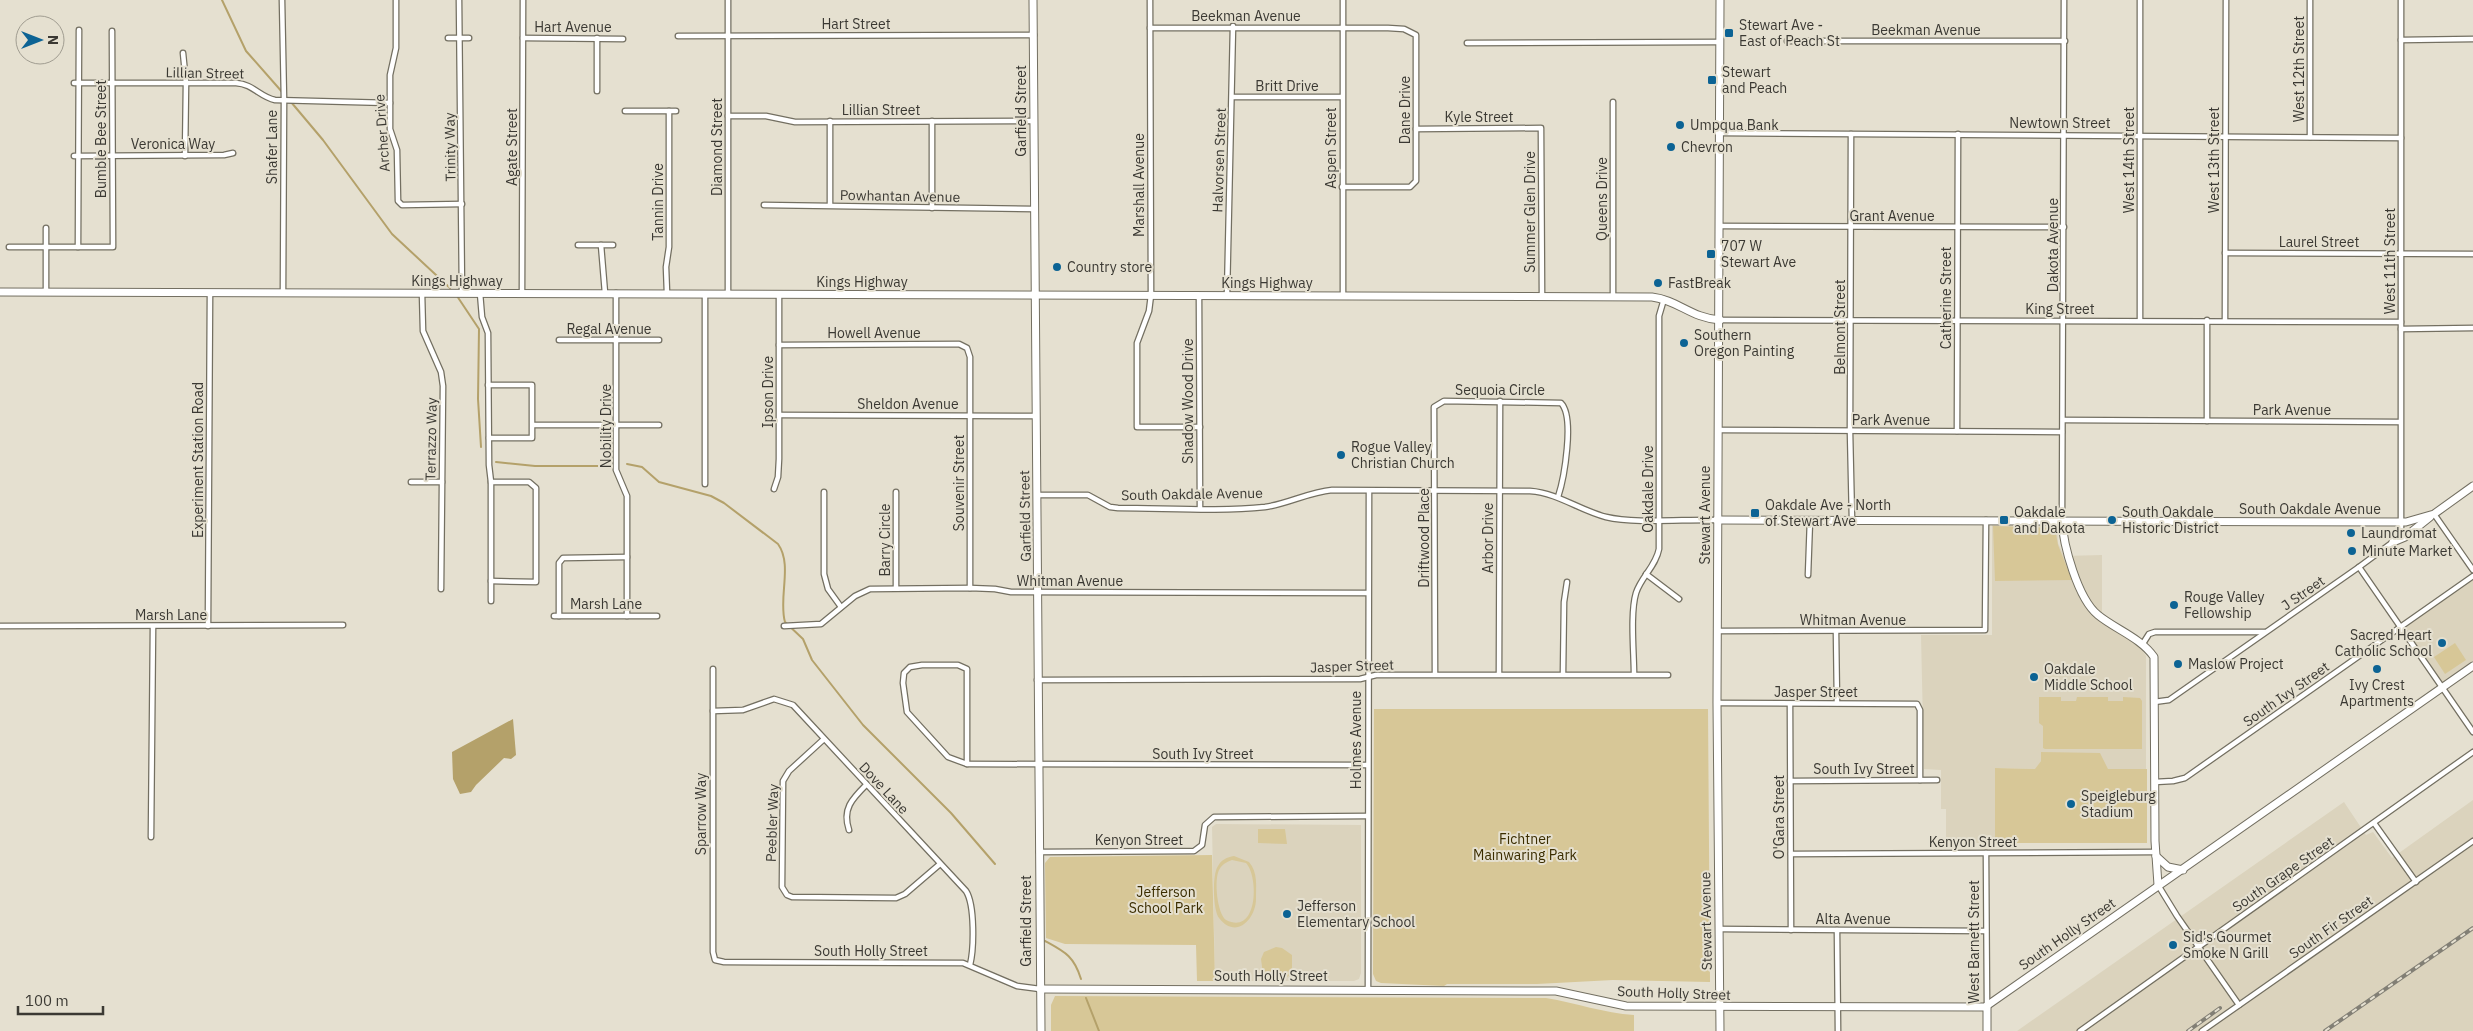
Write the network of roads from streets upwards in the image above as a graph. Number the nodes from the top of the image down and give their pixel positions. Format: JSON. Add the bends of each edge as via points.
{"nodes":[{"id":1,"x":282,"y":0,"type":"edge"},
{"id":2,"x":396,"y":0,"type":"edge"},
{"id":3,"x":459,"y":0,"type":"edge"},
{"id":4,"x":523,"y":0,"type":"edge"},
{"id":5,"x":728,"y":0,"type":"edge"},
{"id":6,"x":1033,"y":0,"type":"edge"},
{"id":7,"x":1150,"y":0,"type":"edge"},
{"id":8,"x":1343,"y":0,"type":"edge"},
{"id":9,"x":1720,"y":0,"type":"edge"},
{"id":10,"x":2064,"y":0,"type":"edge"},
{"id":11,"x":2140,"y":0,"type":"edge"},
{"id":12,"x":2226,"y":0,"type":"edge"},
{"id":13,"x":2310,"y":0,"type":"edge"},
{"id":14,"x":2401,"y":0,"type":"edge"},
{"id":15,"x":1234,"y":26,"type":"junction"},
{"id":16,"x":1343,"y":27,"type":"junction"},
{"id":17,"x":1150,"y":28,"type":"junction"},
{"id":18,"x":79,"y":30,"type":"dead end"},
{"id":19,"x":112,"y":31,"type":"dead end"},
{"id":20,"x":1034,"y":35,"type":"junction"},
{"id":21,"x":1416,"y":35,"type":"joint"},
{"id":22,"x":678,"y":36,"type":"dead end"},
{"id":23,"x":728,"y":36,"type":"junction"},
{"id":24,"x":448,"y":38,"type":"dead end"},
{"id":25,"x":458,"y":38,"type":"junction"},
{"id":26,"x":469,"y":38,"type":"dead end"},
{"id":27,"x":523,"y":38,"type":"junction"},
{"id":28,"x":597,"y":38,"type":"junction"},
{"id":29,"x":623,"y":38,"type":"dead end"},
{"id":30,"x":2473,"y":39,"type":"edge"},
{"id":31,"x":2401,"y":40,"type":"junction"},
{"id":32,"x":1787,"y":41,"type":"dead end"},
{"id":33,"x":2065,"y":41,"type":"junction"},
{"id":34,"x":1720,"y":42,"type":"junction"},
{"id":35,"x":1467,"y":43,"type":"dead end"},
{"id":36,"x":183,"y":53,"type":"dead end"},
{"id":37,"x":76,"y":83,"type":"junction"},
{"id":38,"x":112,"y":83,"type":"junction"},
{"id":39,"x":186,"y":83,"type":"junction"},
{"id":40,"x":597,"y":91,"type":"dead end"},
{"id":41,"x":1233,"y":97,"type":"junction"},
{"id":42,"x":1342,"y":97,"type":"junction"},
{"id":43,"x":284,"y":100,"type":"junction"},
{"id":44,"x":1613,"y":102,"type":"dead end"},
{"id":45,"x":390,"y":103,"type":"junction"},
{"id":46,"x":626,"y":111,"type":"dead end"},
{"id":47,"x":669,"y":111,"type":"junction"},
{"id":48,"x":676,"y":111,"type":"dead end"},
{"id":49,"x":728,"y":116,"type":"junction"},
{"id":50,"x":830,"y":121,"type":"junction"},
{"id":51,"x":932,"y":121,"type":"junction"},
{"id":52,"x":1034,"y":121,"type":"junction"},
{"id":53,"x":1541,"y":128,"type":"joint"},
{"id":54,"x":1416,"y":129,"type":"junction"},
{"id":55,"x":1720,"y":133,"type":"junction"},
{"id":56,"x":1851,"y":134,"type":"junction"},
{"id":57,"x":1958,"y":134,"type":"junction"},
{"id":58,"x":2065,"y":134,"type":"junction"},
{"id":59,"x":2140,"y":135,"type":"junction"},
{"id":60,"x":2226,"y":136,"type":"junction"},
{"id":61,"x":2310,"y":137,"type":"junction"},
{"id":62,"x":2401,"y":138,"type":"junction"},
{"id":63,"x":233,"y":153,"type":"dead end"},
{"id":64,"x":76,"y":156,"type":"junction"},
{"id":65,"x":113,"y":156,"type":"junction"},
{"id":66,"x":185,"y":156,"type":"junction"},
{"id":67,"x":1342,"y":187,"type":"junction"},
{"id":68,"x":462,"y":204,"type":"junction"},
{"id":69,"x":764,"y":205,"type":"dead end"},
{"id":70,"x":830,"y":205,"type":"junction"},
{"id":71,"x":932,"y":208,"type":"junction"},
{"id":72,"x":1034,"y":209,"type":"junction"},
{"id":73,"x":1720,"y":226,"type":"junction"},
{"id":74,"x":1851,"y":227,"type":"junction"},
{"id":75,"x":1958,"y":227,"type":"junction"},
{"id":76,"x":2064,"y":227,"type":"junction"},
{"id":77,"x":46,"y":228,"type":"dead end"},
{"id":78,"x":578,"y":245,"type":"dead end"},
{"id":79,"x":600,"y":245,"type":"junction"},
{"id":80,"x":613,"y":245,"type":"dead end"},
{"id":81,"x":9,"y":247,"type":"dead end"},
{"id":82,"x":46,"y":247,"type":"junction"},
{"id":83,"x":78,"y":247,"type":"junction"},
{"id":84,"x":2225,"y":253,"type":"junction"},
{"id":85,"x":2401,"y":253,"type":"junction"},
{"id":86,"x":2473,"y":254,"type":"edge"},
{"id":87,"x":0,"y":292,"type":"edge"},
{"id":88,"x":46,"y":292,"type":"junction"},
{"id":89,"x":210,"y":293,"type":"junction"},
{"id":90,"x":283,"y":293,"type":"junction"},
{"id":91,"x":422,"y":293,"type":"junction"},
{"id":92,"x":462,"y":293,"type":"junction"},
{"id":93,"x":480,"y":293,"type":"junction"},
{"id":94,"x":616,"y":293,"type":"junction"},
{"id":95,"x":667,"y":293,"type":"junction"},
{"id":96,"x":522,"y":294,"type":"junction"},
{"id":97,"x":605,"y":294,"type":"junction"},
{"id":98,"x":705,"y":294,"type":"junction"},
{"id":99,"x":728,"y":294,"type":"junction"},
{"id":100,"x":779,"y":294,"type":"junction"},
{"id":101,"x":1037,"y":294,"type":"junction"},
{"id":102,"x":1151,"y":295,"type":"junction"},
{"id":103,"x":1199,"y":295,"type":"junction"},
{"id":104,"x":1227,"y":295,"type":"junction"},
{"id":105,"x":1343,"y":296,"type":"junction"},
{"id":106,"x":1542,"y":296,"type":"junction"},
{"id":107,"x":1613,"y":296,"type":"junction"},
{"id":108,"x":1664,"y":299,"type":"junction"},
{"id":109,"x":1720,"y":320,"type":"junction"},
{"id":110,"x":1851,"y":320,"type":"junction"},
{"id":111,"x":1957,"y":320,"type":"junction"},
{"id":112,"x":2064,"y":320,"type":"junction"},
{"id":113,"x":2140,"y":320,"type":"junction"},
{"id":114,"x":2207,"y":320,"type":"junction"},
{"id":115,"x":2225,"y":321,"type":"junction"},
{"id":116,"x":2401,"y":322,"type":"junction"},
{"id":117,"x":2473,"y":328,"type":"edge"},
{"id":118,"x":2401,"y":329,"type":"junction"},
{"id":119,"x":559,"y":340,"type":"dead end"},
{"id":120,"x":659,"y":340,"type":"dead end"},
{"id":121,"x":616,"y":341,"type":"junction"},
{"id":122,"x":779,"y":345,"type":"junction"},
{"id":123,"x":967,"y":348,"type":"joint"},
{"id":124,"x":488,"y":385,"type":"junction"},
{"id":125,"x":1500,"y":401,"type":"junction"},
{"id":126,"x":1437,"y":404,"type":"joint"},
{"id":127,"x":780,"y":415,"type":"junction"},
{"id":128,"x":970,"y":416,"type":"junction"},
{"id":129,"x":1036,"y":416,"type":"junction"},
{"id":130,"x":2064,"y":420,"type":"junction"},
{"id":131,"x":2207,"y":421,"type":"junction"},
{"id":132,"x":2400,"y":422,"type":"junction"},
{"id":133,"x":617,"y":424,"type":"junction"},
{"id":134,"x":533,"y":425,"type":"junction"},
{"id":135,"x":659,"y":425,"type":"dead end"},
{"id":136,"x":1200,"y":427,"type":"junction"},
{"id":137,"x":1719,"y":430,"type":"junction"},
{"id":138,"x":1850,"y":431,"type":"junction"},
{"id":139,"x":1957,"y":431,"type":"junction"},
{"id":140,"x":2062,"y":432,"type":"junction"},
{"id":141,"x":489,"y":438,"type":"junction"},
{"id":142,"x":411,"y":482,"type":"dead end"},
{"id":143,"x":442,"y":482,"type":"junction"},
{"id":144,"x":491,"y":482,"type":"junction"},
{"id":145,"x":705,"y":484,"type":"dead end"},
{"id":146,"x":2473,"y":486,"type":"edge"},
{"id":147,"x":774,"y":489,"type":"dead end"},
{"id":148,"x":1369,"y":490,"type":"junction"},
{"id":149,"x":1435,"y":491,"type":"junction"},
{"id":150,"x":1499,"y":491,"type":"junction"},
{"id":151,"x":824,"y":492,"type":"dead end"},
{"id":152,"x":896,"y":492,"type":"dead end"},
{"id":153,"x":1037,"y":495,"type":"junction"},
{"id":154,"x":1558,"y":497,"type":"junction"},
{"id":155,"x":1200,"y":508,"type":"junction"},
{"id":156,"x":2434,"y":514,"type":"junction"},
{"id":157,"x":1659,"y":519,"type":"junction"},
{"id":158,"x":1717,"y":520,"type":"junction"},
{"id":159,"x":1810,"y":520,"type":"junction"},
{"id":160,"x":1852,"y":520,"type":"junction"},
{"id":161,"x":1986,"y":520,"type":"junction"},
{"id":162,"x":2062,"y":520,"type":"junction"},
{"id":163,"x":2401,"y":522,"type":"junction"},
{"id":164,"x":2393,"y":542,"type":"junction"},
{"id":165,"x":627,"y":557,"type":"junction"},
{"id":166,"x":2359,"y":567,"type":"junction"},
{"id":167,"x":2473,"y":570,"type":"edge"},
{"id":168,"x":1646,"y":574,"type":"junction"},
{"id":169,"x":1808,"y":575,"type":"dead end"},
{"id":170,"x":2473,"y":576,"type":"edge"},
{"id":171,"x":491,"y":581,"type":"junction"},
{"id":172,"x":1567,"y":582,"type":"dead end"},
{"id":173,"x":896,"y":588,"type":"junction"},
{"id":174,"x":970,"y":588,"type":"junction"},
{"id":175,"x":441,"y":589,"type":"dead end"},
{"id":176,"x":1038,"y":593,"type":"junction"},
{"id":177,"x":1368,"y":593,"type":"junction"},
{"id":178,"x":1679,"y":599,"type":"dead end"},
{"id":179,"x":491,"y":601,"type":"dead end"},
{"id":180,"x":840,"y":607,"type":"junction"},
{"id":181,"x":627,"y":616,"type":"junction"},
{"id":182,"x":657,"y":616,"type":"dead end"},
{"id":183,"x":343,"y":625,"type":"dead end"},
{"id":184,"x":0,"y":626,"type":"edge"},
{"id":185,"x":208,"y":626,"type":"junction"},
{"id":186,"x":784,"y":626,"type":"dead end"},
{"id":187,"x":153,"y":627,"type":"junction"},
{"id":188,"x":2400,"y":628,"type":"junction"},
{"id":189,"x":1717,"y":631,"type":"junction"},
{"id":190,"x":1836,"y":631,"type":"junction"},
{"id":191,"x":2266,"y":632,"type":"junction"},
{"id":192,"x":2142,"y":645,"type":"junction"},
{"id":193,"x":2473,"y":666,"type":"edge"},
{"id":194,"x":712,"y":669,"type":"dead end"},
{"id":195,"x":1435,"y":674,"type":"junction"},
{"id":196,"x":1499,"y":674,"type":"junction"},
{"id":197,"x":1563,"y":674,"type":"junction"},
{"id":198,"x":1634,"y":674,"type":"junction"},
{"id":199,"x":1668,"y":675,"type":"dead end"},
{"id":200,"x":1368,"y":677,"type":"junction"},
{"id":201,"x":1037,"y":680,"type":"junction"},
{"id":202,"x":2441,"y":688,"type":"junction"},
{"id":203,"x":2154,"y":702,"type":"junction"},
{"id":204,"x":1717,"y":703,"type":"junction"},
{"id":205,"x":1836,"y":703,"type":"junction"},
{"id":206,"x":1790,"y":704,"type":"junction"},
{"id":207,"x":713,"y":712,"type":"junction"},
{"id":208,"x":2473,"y":732,"type":"edge"},
{"id":209,"x":824,"y":739,"type":"junction"},
{"id":210,"x":2473,"y":752,"type":"edge"},
{"id":211,"x":968,"y":764,"type":"junction"},
{"id":212,"x":1038,"y":765,"type":"junction"},
{"id":213,"x":1367,"y":765,"type":"junction"},
{"id":214,"x":1920,"y":780,"type":"junction"},
{"id":215,"x":1937,"y":780,"type":"dead end"},
{"id":216,"x":1790,"y":781,"type":"junction"},
{"id":217,"x":2155,"y":782,"type":"junction"},
{"id":218,"x":866,"y":785,"type":"junction"},
{"id":219,"x":1367,"y":816,"type":"junction"},
{"id":220,"x":2374,"y":823,"type":"junction"},
{"id":221,"x":849,"y":830,"type":"dead end"},
{"id":222,"x":152,"y":837,"type":"dead end"},
{"id":223,"x":2473,"y":842,"type":"edge"},
{"id":224,"x":1038,"y":852,"type":"junction"},
{"id":225,"x":1986,"y":853,"type":"junction"},
{"id":226,"x":1791,"y":854,"type":"junction"},
{"id":227,"x":2156,"y":854,"type":"junction"},
{"id":228,"x":940,"y":864,"type":"junction"},
{"id":229,"x":2182,"y":870,"type":"junction"},
{"id":230,"x":2416,"y":882,"type":"junction"},
{"id":231,"x":2158,"y":885,"type":"junction"},
{"id":232,"x":1719,"y":929,"type":"junction"},
{"id":233,"x":1791,"y":930,"type":"junction"},
{"id":234,"x":1837,"y":930,"type":"junction"},
{"id":235,"x":1986,"y":931,"type":"junction"},
{"id":236,"x":2199,"y":948,"type":"junction"},
{"id":237,"x":715,"y":960,"type":"joint"},
{"id":238,"x":970,"y":965,"type":"junction"},
{"id":239,"x":1040,"y":989,"type":"junction"},
{"id":240,"x":1368,"y":990,"type":"junction"},
{"id":241,"x":2239,"y":1005,"type":"junction"},
{"id":242,"x":1987,"y":1006,"type":"junction"},
{"id":243,"x":1720,"y":1007,"type":"junction"},
{"id":244,"x":1838,"y":1007,"type":"junction"},
{"id":245,"x":1041,"y":1031,"type":"edge"},
{"id":246,"x":1720,"y":1031,"type":"edge"},
{"id":247,"x":1838,"y":1031,"type":"edge"},
{"id":248,"x":1987,"y":1031,"type":"edge"},
{"id":249,"x":2080,"y":1031,"type":"edge"},
{"id":250,"x":2202,"y":1031,"type":"edge"}],
"edges":[{"from":1,"to":43,"type":"street","name":"Shafer Lane"},
{"from":2,"to":45,"type":"street","name":"Archer Drive","via":[[396,48],[390,75]]},
{"from":3,"to":25,"type":"street","name":"Trinity Way"},
{"from":4,"to":27,"type":"street","name":"Agate Street"},
{"from":5,"to":23,"type":"street","name":"Diamond Street"},
{"from":6,"to":20,"type":"street","name":"Garfield Street"},
{"from":7,"to":17,"type":"street","name":"Marshall Avenue"},
{"from":8,"to":16,"type":"street","name":"Aspen Street"},
{"from":9,"to":34,"type":"street","name":"Stewart Avenue"},
{"from":10,"to":33,"type":"street","name":"Dakota Avenue"},
{"from":11,"to":59,"type":"street","name":"West 14th Street"},
{"from":12,"to":60,"type":"street","name":"West 13th Street"},
{"from":13,"to":61,"type":"street","name":"West 12th Street"},
{"from":14,"to":31,"type":"street","name":"West 11th Street"},
{"from":15,"to":16,"type":"street","name":"Beekman Avenue"},
{"from":15,"to":17,"type":"street","name":"Beekman Avenue"},
{"from":15,"to":41,"type":"street","name":"Halvorsen Street"},
{"from":16,"to":21,"type":"street","name":"Beekman Avenue","via":[[1397,28]]},
{"from":16,"to":42,"type":"street","name":"Aspen Street"},
{"from":17,"to":102,"type":"street","name":"Marshall Avenue"},
{"from":18,"to":37,"type":"street"},
{"from":19,"to":38,"type":"street","name":"Bumble Bee Street"},
{"from":20,"to":23,"type":"street","name":"Hart Street"},
{"from":20,"to":52,"type":"street","name":"Garfield Street"},
{"from":21,"to":54,"type":"street","name":"Dane Drive"},
{"from":22,"to":23,"type":"street","name":"Hart Street"},
{"from":23,"to":49,"type":"street","name":"Diamond Street"},
{"from":24,"to":25,"type":"street"},
{"from":25,"to":26,"type":"street"},
{"from":25,"to":68,"type":"street","name":"Trinity Way"},
{"from":27,"to":28,"type":"street","name":"Hart Avenue"},
{"from":27,"to":96,"type":"street","name":"Agate Street"},
{"from":28,"to":29,"type":"street","name":"Hart Avenue"},
{"from":28,"to":40,"type":"street"},
{"from":30,"to":31,"type":"street"},
{"from":31,"to":62,"type":"street","name":"West 11th Street"},
{"from":32,"to":33,"type":"street","name":"Beekman Avenue"},
{"from":33,"to":58,"type":"street","name":"Dakota Avenue"},
{"from":34,"to":35,"type":"street"},
{"from":34,"to":55,"type":"street","name":"Stewart Avenue"},
{"from":36,"to":39,"type":"street"},
{"from":37,"to":38,"type":"street","name":"Lillian Street"},
{"from":37,"to":64,"type":"street"},
{"from":38,"to":39,"type":"street","name":"Lillian Street"},
{"from":38,"to":65,"type":"street","name":"Bumble Bee Street"},
{"from":39,"to":43,"type":"street","name":"Lillian Street","via":[[244,83],[267,98]]},
{"from":39,"to":66,"type":"street"},
{"from":41,"to":42,"type":"street","name":"Britt Drive"},
{"from":41,"to":104,"type":"street","name":"Halvorsen Street"},
{"from":42,"to":67,"type":"street","name":"Aspen Street"},
{"from":43,"to":45,"type":"street","name":"Lillian Street"},
{"from":43,"to":90,"type":"street","name":"Shafer Lane"},
{"from":44,"to":107,"type":"street","name":"Queens Drive"},
{"from":45,"to":68,"type":"street","name":"Archer Drive","via":[[390,129],[397,150],[400,204]]},
{"from":46,"to":47,"type":"street"},
{"from":47,"to":48,"type":"street"},
{"from":47,"to":95,"type":"street","name":"Tannin Drive"},
{"from":49,"to":50,"type":"street","name":"Lillian Street","via":[[766,116],[795,122]]},
{"from":49,"to":99,"type":"street","name":"Diamond Street"},
{"from":50,"to":51,"type":"street","name":"Lillian Street"},
{"from":50,"to":70,"type":"street"},
{"from":51,"to":52,"type":"street","name":"Lillian Street"},
{"from":51,"to":71,"type":"street"},
{"from":52,"to":72,"type":"street","name":"Garfield Street"},
{"from":53,"to":54,"type":"street","name":"Kyle Street"},
{"from":53,"to":106,"type":"street","name":"Summer Glen Drive"},
{"from":54,"to":67,"type":"street","name":"Dane Drive","via":[[1414,184],[1410,187]]},
{"from":55,"to":56,"type":"street","name":"Newtown Street"},
{"from":55,"to":73,"type":"street","name":"Stewart Avenue"},
{"from":56,"to":57,"type":"street","name":"Newtown Street"},
{"from":56,"to":74,"type":"street","name":"Belmont Street"},
{"from":57,"to":58,"type":"street","name":"Newtown Street"},
{"from":57,"to":75,"type":"street","name":"Catherine Street"},
{"from":58,"to":59,"type":"street","name":"Newtown Street"},
{"from":58,"to":76,"type":"street","name":"Dakota Avenue"},
{"from":59,"to":60,"type":"street","name":"Newtown Street"},
{"from":59,"to":113,"type":"street","name":"West 14th Street"},
{"from":60,"to":61,"type":"street","name":"Newtown Street"},
{"from":60,"to":84,"type":"street","name":"West 13th Street"},
{"from":61,"to":62,"type":"street","name":"Newtown Street"},
{"from":62,"to":85,"type":"street","name":"West 11th Street"},
{"from":63,"to":66,"type":"street","name":"Veronica Way"},
{"from":64,"to":65,"type":"street","name":"Veronica Way"},
{"from":64,"to":83,"type":"street"},
{"from":65,"to":66,"type":"street","name":"Veronica Way"},
{"from":65,"to":83,"type":"street","name":"Bumble Bee Street","via":[[113,247]]},
{"from":67,"to":105,"type":"street","name":"Aspen Street"},
{"from":68,"to":92,"type":"street","name":"Trinity Way"},
{"from":69,"to":70,"type":"street","name":"Powhantan Avenue"},
{"from":70,"to":71,"type":"street","name":"Powhantan Avenue"},
{"from":71,"to":72,"type":"street","name":"Powhantan Avenue"},
{"from":72,"to":101,"type":"street","name":"Garfield Street"},
{"from":73,"to":74,"type":"street","name":"Grant Avenue"},
{"from":73,"to":109,"type":"street","name":"Stewart Avenue"},
{"from":74,"to":75,"type":"street","name":"Grant Avenue"},
{"from":74,"to":110,"type":"street","name":"Belmont Street"},
{"from":75,"to":76,"type":"street","name":"Grant Avenue"},
{"from":75,"to":111,"type":"street","name":"Catherine Street"},
{"from":76,"to":112,"type":"street","name":"Dakota Avenue"},
{"from":77,"to":82,"type":"street"},
{"from":78,"to":79,"type":"street"},
{"from":79,"to":80,"type":"street"},
{"from":79,"to":97,"type":"street"},
{"from":81,"to":82,"type":"street"},
{"from":82,"to":83,"type":"street"},
{"from":82,"to":88,"type":"street"},
{"from":84,"to":85,"type":"street","name":"Laurel Street"},
{"from":84,"to":115,"type":"street","name":"West 13th Street"},
{"from":85,"to":86,"type":"street","name":"Laurel Street"},
{"from":85,"to":116,"type":"street","name":"West 11th Street"},
{"from":87,"to":88,"type":"street","name":"Kings Highway"},
{"from":88,"to":89,"type":"street","name":"Kings Highway"},
{"from":89,"to":90,"type":"street","name":"Kings Highway"},
{"from":89,"to":185,"type":"street","name":"Experiment Station Road"},
{"from":90,"to":91,"type":"street","name":"Kings Highway"},
{"from":91,"to":92,"type":"street","name":"Kings Highway"},
{"from":91,"to":143,"type":"street","name":"Terrazzo Way","via":[[423,331],[441,372],[443,386]]},
{"from":92,"to":93,"type":"street","name":"Kings Highway"},
{"from":93,"to":96,"type":"street","name":"Kings Highway"},
{"from":93,"to":124,"type":"street","via":[[482,317],[488,333]]},
{"from":94,"to":95,"type":"street","name":"Kings Highway"},
{"from":94,"to":97,"type":"street","name":"Kings Highway"},
{"from":94,"to":121,"type":"street","name":"Nobility Drive"},
{"from":95,"to":98,"type":"street","name":"Kings Highway"},
{"from":96,"to":97,"type":"street","name":"Kings Highway"},
{"from":98,"to":99,"type":"street","name":"Kings Highway"},
{"from":98,"to":145,"type":"street"},
{"from":99,"to":100,"type":"street","name":"Kings Highway"},
{"from":100,"to":101,"type":"street","name":"Kings Highway"},
{"from":100,"to":122,"type":"street","name":"Ipson Drive"},
{"from":101,"to":102,"type":"street","name":"Kings Highway"},
{"from":101,"to":129,"type":"street","name":"Garfield Street"},
{"from":102,"to":103,"type":"street","name":"Kings Highway"},
{"from":102,"to":136,"type":"street","name":"Marshall Avenue","via":[[1150,311],[1137,343],[1137,427]]},
{"from":103,"to":104,"type":"street","name":"Kings Highway"},
{"from":103,"to":136,"type":"street","name":"Shadow Wood Drive"},
{"from":104,"to":105,"type":"street","name":"Kings Highway"},
{"from":105,"to":106,"type":"street","name":"Kings Highway"},
{"from":106,"to":107,"type":"street","name":"Kings Highway"},
{"from":107,"to":108,"type":"street","name":"Kings Highway"},
{"from":108,"to":109,"type":"street","name":"Kings Highway","via":[[1698,317]]},
{"from":108,"to":157,"type":"street","name":"Oakdale Drive","via":[[1659,316]]},
{"from":109,"to":110,"type":"street","name":"King Street"},
{"from":109,"to":137,"type":"street","name":"Stewart Avenue"},
{"from":110,"to":111,"type":"street","name":"King Street"},
{"from":110,"to":138,"type":"street","name":"Belmont Street"},
{"from":111,"to":112,"type":"street","name":"King Street"},
{"from":111,"to":139,"type":"street","name":"Catherine Street"},
{"from":112,"to":113,"type":"street","name":"King Street"},
{"from":112,"to":130,"type":"street","name":"Dakota Avenue"},
{"from":113,"to":114,"type":"street","name":"King Street"},
{"from":114,"to":115,"type":"street","name":"King Street"},
{"from":114,"to":131,"type":"street"},
{"from":115,"to":116,"type":"street","name":"King Street"},
{"from":116,"to":118,"type":"street","name":"West 11th Street"},
{"from":117,"to":118,"type":"street"},
{"from":118,"to":132,"type":"street","name":"West 11th Street"},
{"from":119,"to":121,"type":"street","name":"Regal Avenue"},
{"from":120,"to":121,"type":"street","name":"Regal Avenue"},
{"from":121,"to":133,"type":"street","name":"Nobility Drive"},
{"from":122,"to":123,"type":"street","name":"Howell Avenue","via":[[959,344]]},
{"from":122,"to":127,"type":"street","name":"Ipson Drive"},
{"from":123,"to":128,"type":"street","name":"Souvenir Street","via":[[970,357]]},
{"from":124,"to":134,"type":"street","via":[[532,385]]},
{"from":124,"to":141,"type":"street"},
{"from":125,"to":126,"type":"street","name":"Sequoia Circle","via":[[1444,401]]},
{"from":125,"to":150,"type":"street","name":"Arbor Drive"},
{"from":125,"to":154,"type":"street","name":"Sequoia Circle","via":[[1563,405],[1566,414],[1566,463]]},
{"from":126,"to":149,"type":"street","name":"Driftwood Place","via":[[1433,420]]},
{"from":127,"to":128,"type":"street","name":"Sheldon Avenue"},
{"from":127,"to":147,"type":"street","name":"Ipson Drive","via":[[778,477]]},
{"from":128,"to":129,"type":"street","name":"Sheldon Avenue"},
{"from":128,"to":174,"type":"street","name":"Souvenir Street"},
{"from":129,"to":153,"type":"street","name":"Garfield Street"},
{"from":130,"to":131,"type":"street","name":"Park Avenue"},
{"from":130,"to":140,"type":"street","name":"Dakota Avenue"},
{"from":131,"to":132,"type":"street","name":"Park Avenue"},
{"from":132,"to":163,"type":"street","name":"West 11th Street"},
{"from":133,"to":134,"type":"street"},
{"from":133,"to":135,"type":"street"},
{"from":133,"to":165,"type":"street","name":"Nobility Drive","via":[[616,470],[627,496]]},
{"from":134,"to":141,"type":"street","via":[[532,438]]},
{"from":136,"to":155,"type":"street","name":"Shadow Wood Drive"},
{"from":137,"to":138,"type":"street","name":"Park Avenue"},
{"from":137,"to":158,"type":"street","name":"Stewart Avenue"},
{"from":138,"to":139,"type":"street","name":"Park Avenue"},
{"from":138,"to":160,"type":"street","name":"Belmont Street"},
{"from":139,"to":140,"type":"street","name":"Park Avenue"},
{"from":140,"to":162,"type":"street","name":"Dakota Avenue"},
{"from":141,"to":144,"type":"street"},
{"from":142,"to":143,"type":"street"},
{"from":143,"to":175,"type":"street","name":"Terrazzo Way"},
{"from":144,"to":171,"type":"street"},
{"from":144,"to":171,"type":"street","via":[[532,483],[536,488],[536,582]]},
{"from":146,"to":156,"type":"street","name":"South Oakdale Avenue"},
{"from":148,"to":149,"type":"street","name":"South Oakdale Avenue"},
{"from":148,"to":155,"type":"street","name":"South Oakdale Avenue","via":[[1321,491],[1261,507]]},
{"from":148,"to":177,"type":"street","name":"Holmes Avenue"},
{"from":149,"to":150,"type":"street","name":"South Oakdale Avenue"},
{"from":149,"to":195,"type":"street","name":"Driftwood Place"},
{"from":150,"to":154,"type":"street","name":"South Oakdale Avenue","via":[[1538,492]]},
{"from":150,"to":196,"type":"street","name":"Arbor Drive"},
{"from":151,"to":180,"type":"street","via":[[824,574],[828,589]]},
{"from":152,"to":173,"type":"street","name":"Barry Circle"},
{"from":153,"to":155,"type":"street","name":"South Oakdale Avenue","via":[[1088,495],[1118,508]]},
{"from":153,"to":176,"type":"street","name":"Garfield Street"},
{"from":154,"to":157,"type":"street","name":"South Oakdale Avenue","via":[[1585,510],[1613,518]]},
{"from":156,"to":163,"type":"street","name":"South Oakdale Avenue"},
{"from":156,"to":164,"type":"street"},
{"from":156,"to":167,"type":"street"},
{"from":157,"to":158,"type":"street","name":"South Oakdale Avenue"},
{"from":157,"to":168,"type":"street","name":"Oakdale Drive","via":[[1658,554]]},
{"from":158,"to":159,"type":"street","name":"South Oakdale Avenue"},
{"from":158,"to":189,"type":"street","name":"Stewart Avenue"},
{"from":159,"to":160,"type":"street","name":"South Oakdale Avenue"},
{"from":159,"to":169,"type":"street"},
{"from":160,"to":161,"type":"street","name":"South Oakdale Avenue"},
{"from":161,"to":162,"type":"street","name":"South Oakdale Avenue"},
{"from":161,"to":190,"type":"street","name":"Whitman Avenue","via":[[1985,630]]},
{"from":162,"to":163,"type":"street","name":"South Oakdale Avenue"},
{"from":162,"to":192,"type":"street","via":[[2065,545],[2086,601],[2098,615]]},
{"from":163,"to":164,"type":"street","via":[[2401,532]]},
{"from":164,"to":166,"type":"street","name":"J Street"},
{"from":165,"to":181,"type":"street","name":"Nobility Drive"},
{"from":165,"to":181,"type":"street","name":"Marsh Lane","via":[[562,558],[559,563],[557,616]]},
{"from":166,"to":188,"type":"street"},
{"from":166,"to":191,"type":"street","name":"J Street"},
{"from":168,"to":178,"type":"street"},
{"from":168,"to":198,"type":"street","name":"Oakdale Drive","via":[[1635,600]]},
{"from":170,"to":188,"type":"street","name":"South Ivy Street"},
{"from":171,"to":179,"type":"street"},
{"from":172,"to":197,"type":"street"},
{"from":173,"to":174,"type":"street","name":"Whitman Avenue"},
{"from":173,"to":180,"type":"street","name":"Whitman Avenue","via":[[866,590]]},
{"from":174,"to":176,"type":"street","name":"Whitman Avenue"},
{"from":176,"to":177,"type":"street","name":"Whitman Avenue"},
{"from":176,"to":201,"type":"street","name":"Garfield Street"},
{"from":177,"to":200,"type":"street","name":"Holmes Avenue"},
{"from":180,"to":186,"type":"street","name":"Whitman Avenue","via":[[821,624]]},
{"from":181,"to":182,"type":"street","name":"Marsh Lane"},
{"from":183,"to":185,"type":"street","name":"Marsh Lane"},
{"from":184,"to":187,"type":"street","name":"Marsh Lane"},
{"from":185,"to":187,"type":"street","name":"Marsh Lane"},
{"from":187,"to":222,"type":"street"},
{"from":188,"to":202,"type":"street"},
{"from":188,"to":217,"type":"street","name":"South Ivy Street","via":[[2185,778]]},
{"from":189,"to":190,"type":"street","name":"Whitman Avenue"},
{"from":189,"to":204,"type":"street","name":"Stewart Avenue"},
{"from":190,"to":205,"type":"street"},
{"from":191,"to":192,"type":"street","via":[[2155,632],[2149,634]]},
{"from":191,"to":203,"type":"street","name":"J Street","via":[[2169,700]]},
{"from":192,"to":203,"type":"street","via":[[2155,662]]},
{"from":193,"to":202,"type":"street","name":"South Holly Street"},
{"from":194,"to":207,"type":"street","name":"Sparrow Way"},
{"from":195,"to":196,"type":"street","name":"Jasper Street"},
{"from":195,"to":200,"type":"street","name":"Jasper Street"},
{"from":196,"to":197,"type":"street","name":"Jasper Street"},
{"from":197,"to":198,"type":"street","name":"Jasper Street"},
{"from":198,"to":199,"type":"street","name":"Jasper Street"},
{"from":200,"to":201,"type":"street","name":"Jasper Street"},
{"from":200,"to":213,"type":"street","name":"Holmes Avenue"},
{"from":201,"to":212,"type":"street","name":"Garfield Street"},
{"from":202,"to":208,"type":"street"},
{"from":202,"to":229,"type":"street","name":"South Holly Street"},
{"from":203,"to":217,"type":"street"},
{"from":204,"to":206,"type":"street","name":"Jasper Street"},
{"from":204,"to":232,"type":"street","name":"Stewart Avenue"},
{"from":205,"to":206,"type":"street","name":"Jasper Street"},
{"from":205,"to":214,"type":"street","name":"Jasper Street","via":[[1914,704],[1920,707]]},
{"from":206,"to":216,"type":"street","name":"O'Gara Street"},
{"from":207,"to":209,"type":"street","name":"Dove Lane","via":[[737,711],[774,699],[782,700],[793,705]]},
{"from":207,"to":237,"type":"street","name":"Sparrow Way"},
{"from":209,"to":218,"type":"street","name":"Dove Lane"},
{"from":209,"to":228,"type":"street","name":"Peebler Way","via":[[789,771],[783,781],[782,887],[785,893],[792,897],[896,898]]},
{"from":210,"to":220,"type":"street","name":"South Grape Street"},
{"from":211,"to":211,"type":"street","via":[[948,757],[907,712],[903,683],[904,673],[910,668],[958,665],[967,669]]},
{"from":211,"to":212,"type":"street","name":"South Ivy Street"},
{"from":212,"to":213,"type":"street","name":"South Ivy Street"},
{"from":212,"to":224,"type":"street","name":"Garfield Street"},
{"from":213,"to":219,"type":"street","name":"Holmes Avenue"},
{"from":214,"to":215,"type":"street","name":"South Ivy Street"},
{"from":214,"to":216,"type":"street","name":"South Ivy Street"},
{"from":216,"to":226,"type":"street","name":"O'Gara Street"},
{"from":217,"to":227,"type":"street"},
{"from":218,"to":221,"type":"street","via":[[847,807]]},
{"from":218,"to":228,"type":"street","name":"Dove Lane"},
{"from":219,"to":224,"type":"street","name":"Kenyon Street","via":[[1214,817],[1205,825],[1202,845],[1194,851]]},
{"from":219,"to":240,"type":"street","name":"Holmes Avenue"},
{"from":220,"to":230,"type":"street"},
{"from":220,"to":236,"type":"street","name":"South Grape Street"},
{"from":223,"to":230,"type":"street","name":"South Fir Street"},
{"from":224,"to":239,"type":"street","name":"Garfield Street"},
{"from":225,"to":226,"type":"street","name":"Kenyon Street"},
{"from":225,"to":227,"type":"street","name":"Kenyon Street"},
{"from":225,"to":235,"type":"street","name":"West Barnett Street"},
{"from":226,"to":233,"type":"street","name":"O'Gara Street"},
{"from":227,"to":229,"type":"street","via":[[2168,867]]},
{"from":227,"to":231,"type":"street"},
{"from":228,"to":238,"type":"street","name":"Dove Lane","via":[[970,898]]},
{"from":229,"to":231,"type":"street","name":"South Holly Street"},
{"from":230,"to":241,"type":"street","name":"South Fir Street"},
{"from":231,"to":236,"type":"street"},
{"from":231,"to":242,"type":"street","name":"South Holly Street"},
{"from":232,"to":233,"type":"street","name":"Alta Avenue"},
{"from":232,"to":243,"type":"street","name":"Stewart Avenue"},
{"from":233,"to":234,"type":"street","name":"Alta Avenue"},
{"from":234,"to":235,"type":"street","name":"Alta Avenue"},
{"from":234,"to":244,"type":"street"},
{"from":235,"to":242,"type":"street","name":"West Barnett Street"},
{"from":236,"to":241,"type":"street"},
{"from":236,"to":249,"type":"street","name":"South Grape Street"},
{"from":237,"to":238,"type":"street","name":"South Holly Street"},
{"from":238,"to":239,"type":"street","name":"South Holly Street","via":[[1017,986]]},
{"from":239,"to":240,"type":"street","name":"South Holly Street"},
{"from":239,"to":245,"type":"street","name":"Garfield Street"},
{"from":240,"to":243,"type":"street","name":"South Holly Street","via":[[1556,990],[1626,1006]]},
{"from":241,"to":250,"type":"street","name":"South Fir Street"},
{"from":242,"to":244,"type":"street","name":"South Holly Street"},
{"from":242,"to":248,"type":"street","name":"West Barnett Street"},
{"from":243,"to":244,"type":"street","name":"South Holly Street"},
{"from":243,"to":246,"type":"street","name":"Stewart Avenue"},
{"from":244,"to":247,"type":"street"}]}
